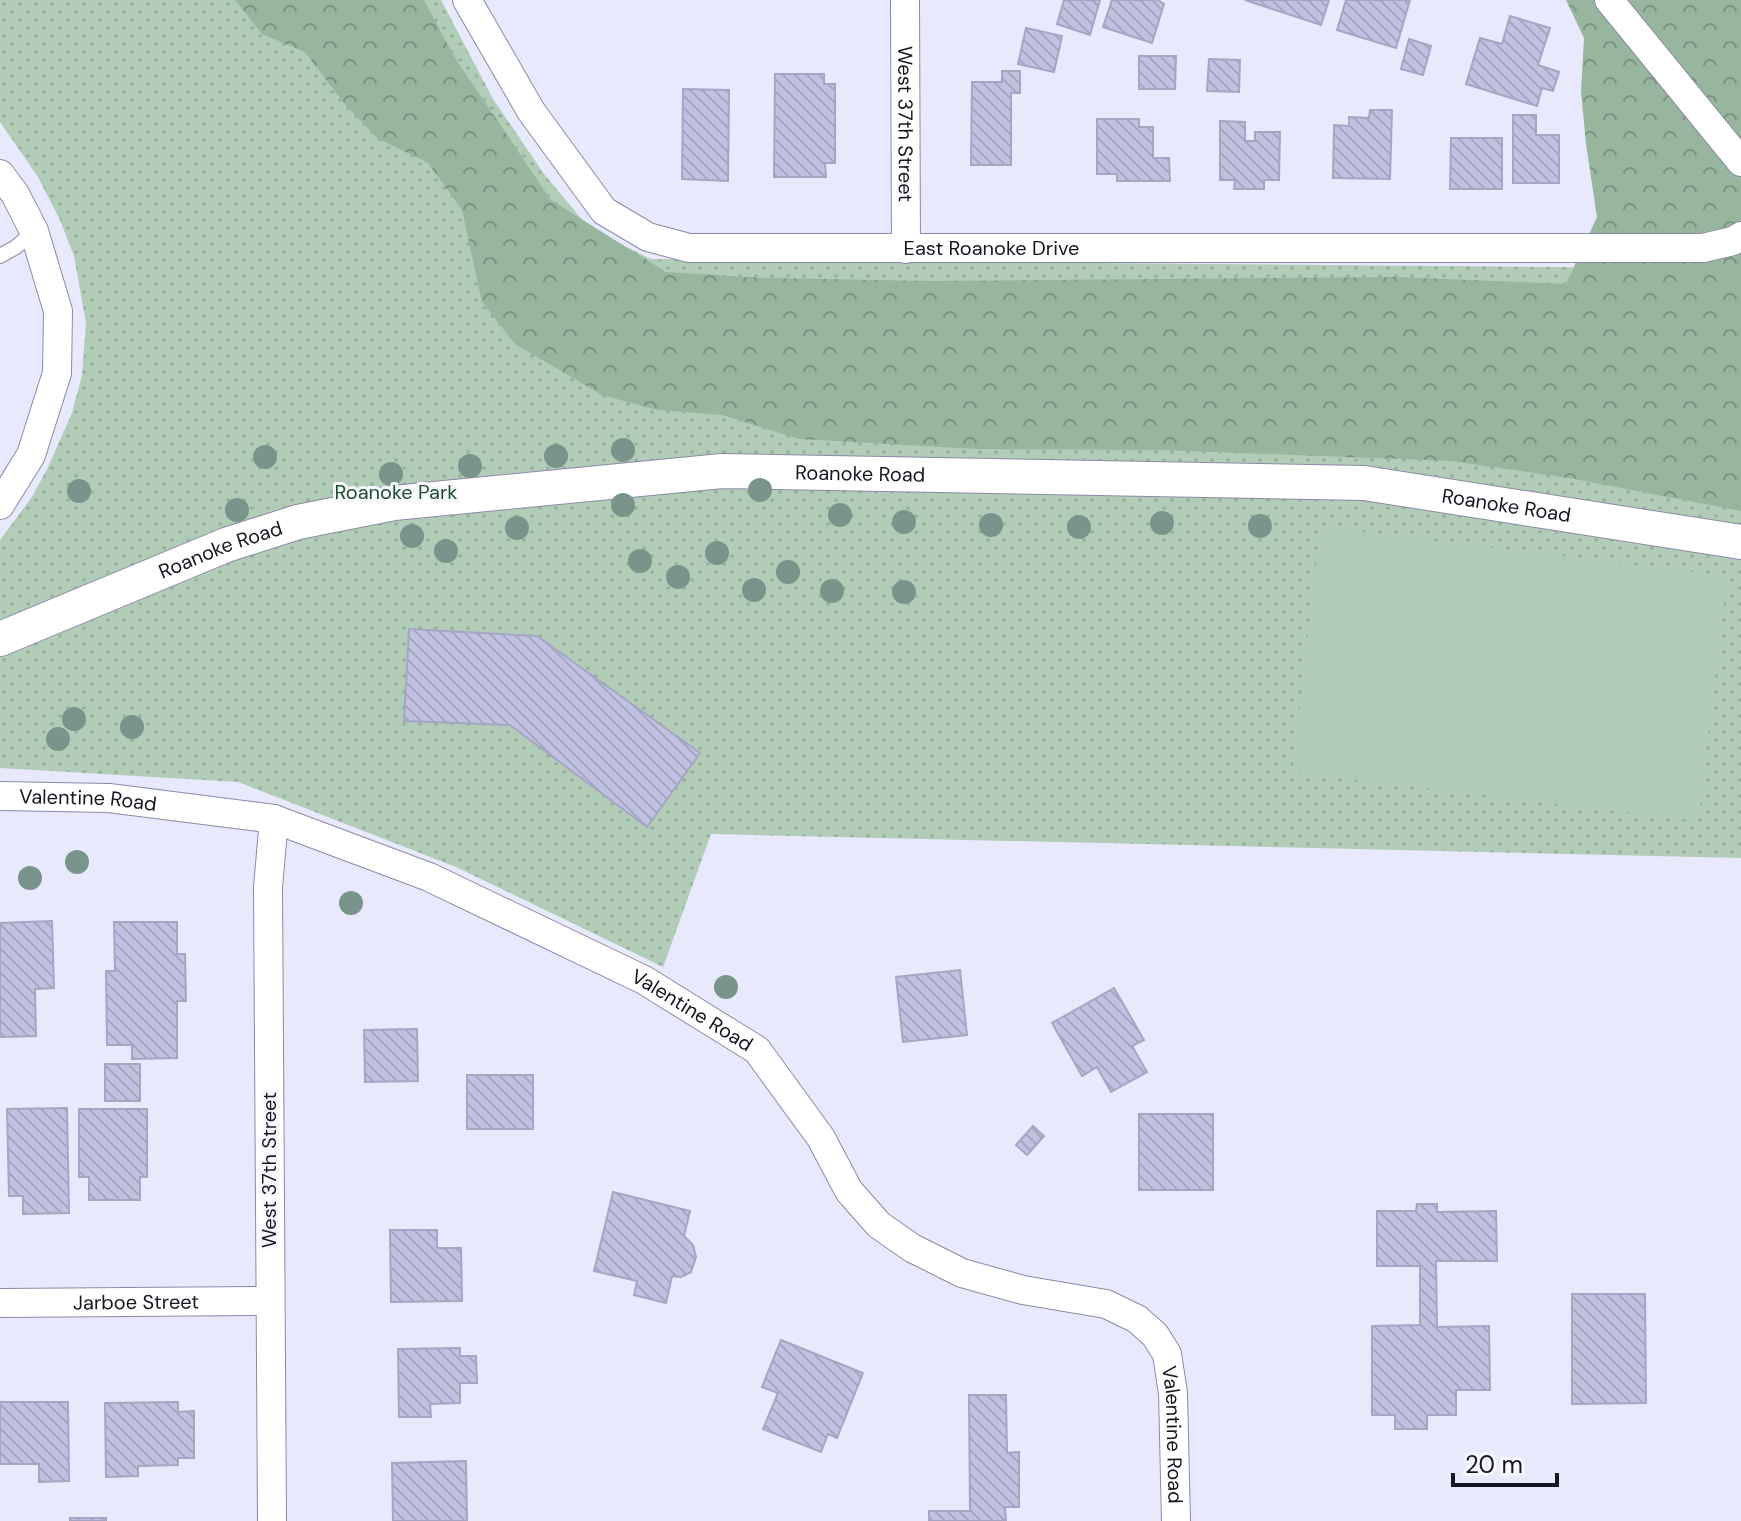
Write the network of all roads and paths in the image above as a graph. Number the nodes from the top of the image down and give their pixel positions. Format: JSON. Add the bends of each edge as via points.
{"nodes":[{"id":1,"x":467,"y":0,"type":"edge"},
{"id":2,"x":905,"y":0,"type":"edge"},
{"id":3,"x":1609,"y":0,"type":"edge"},
{"id":4,"x":1741,"y":162,"type":"edge"},
{"id":5,"x":0,"y":174,"type":"edge"},
{"id":6,"x":34,"y":231,"type":"junction"},
{"id":7,"x":1741,"y":236,"type":"edge"},
{"id":8,"x":906,"y":249,"type":"junction"},
{"id":9,"x":0,"y":256,"type":"edge"},
{"id":10,"x":0,"y":505,"type":"edge"},
{"id":11,"x":1741,"y":542,"type":"edge"},
{"id":12,"x":0,"y":639,"type":"edge"},
{"id":13,"x":0,"y":796,"type":"edge"},
{"id":14,"x":274,"y":819,"type":"junction"},
{"id":15,"x":270,"y":1301,"type":"junction"},
{"id":16,"x":0,"y":1303,"type":"edge"},
{"id":17,"x":272,"y":1521,"type":"edge"},
{"id":18,"x":1176,"y":1521,"type":"edge"}],
"edges":[{"from":1,"to":8,"type":"street","name":"East Roanoke Drive","via":[[531,111],[604,211],[648,237],[689,248]]},
{"from":2,"to":8,"type":"street","name":"West 37th Street"},
{"from":3,"to":4,"type":"street"},
{"from":5,"to":6,"type":"street"},
{"from":6,"to":9,"type":"lane"},
{"from":6,"to":10,"type":"street","via":[[58,311],[57,373],[31,455]]},
{"from":7,"to":8,"type":"street","name":"East Roanoke Drive","via":[[1703,248],[1641,249]]},
{"from":11,"to":12,"type":"street","name":"Roanoke Road","via":[[1364,483],[722,471],[394,503],[298,522],[226,545]]},
{"from":13,"to":14,"type":"street","name":"Valentine Road","via":[[109,798]]},
{"from":14,"to":15,"type":"street","name":"West 37th Street","via":[[268,887]]},
{"from":14,"to":18,"type":"street","name":"Valentine Road","via":[[429,877],[630,973],[757,1050],[821,1138],[849,1191],[879,1225],[912,1248],[962,1273],[1106,1304],[1137,1319],[1167,1354],[1176,1435]]},
{"from":15,"to":16,"type":"street","name":"Jarboe Street"},
{"from":15,"to":17,"type":"street","name":"West 37th Street"}]}
